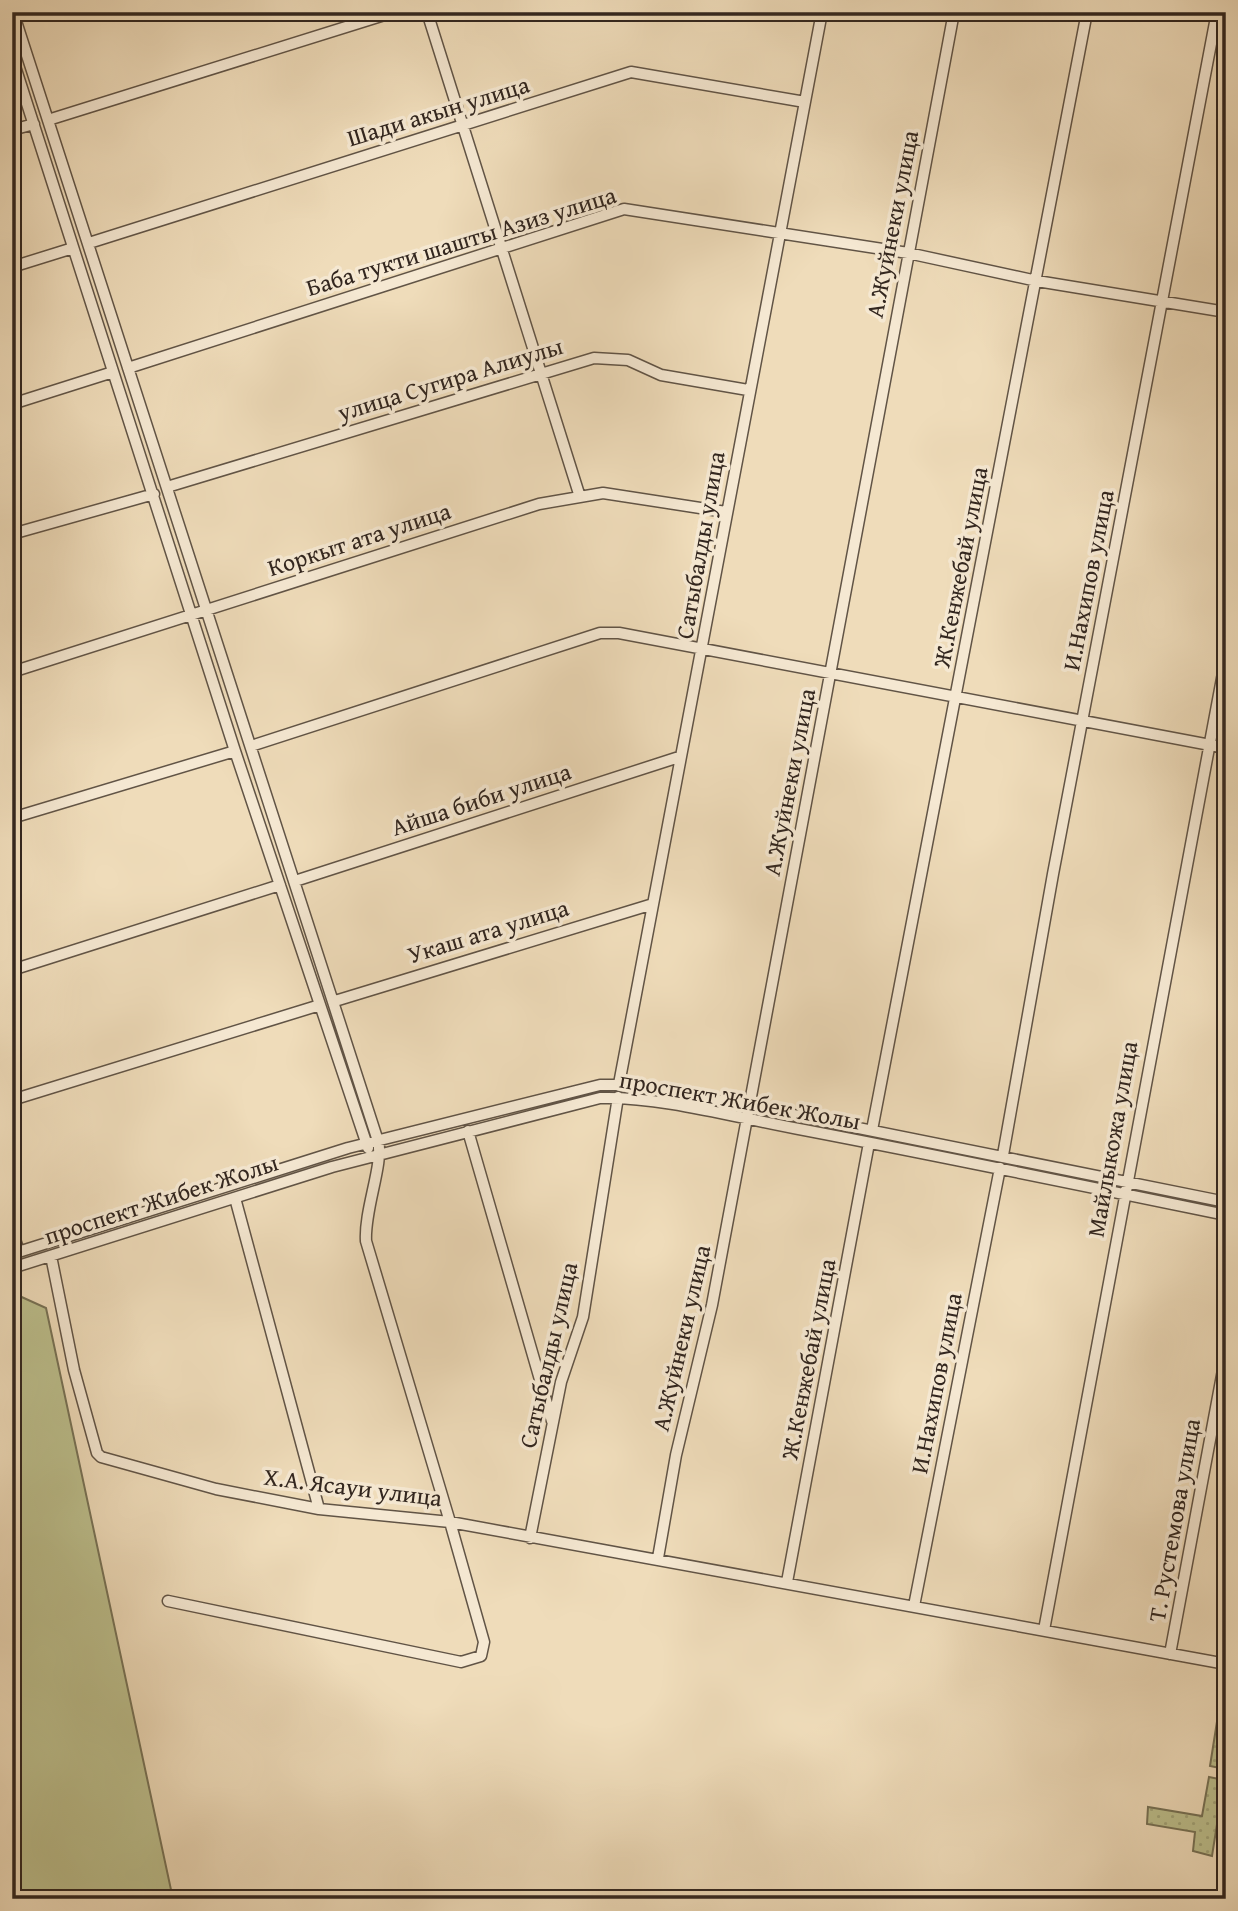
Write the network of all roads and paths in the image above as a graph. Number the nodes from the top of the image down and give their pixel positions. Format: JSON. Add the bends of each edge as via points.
{"nodes":[{"id":1,"x":13,"y":12,"type":"edge"},
{"id":2,"x":394,"y":12,"type":"edge"},
{"id":3,"x":427,"y":12,"type":"edge"},
{"id":4,"x":822,"y":12,"type":"edge"},
{"id":5,"x":954,"y":12,"type":"edge"},
{"id":6,"x":1087,"y":12,"type":"edge"},
{"id":7,"x":1217,"y":12,"type":"edge"},
{"id":8,"x":12,"y":57,"type":"edge"},
{"id":9,"x":805,"y":102,"type":"junction"},
{"id":10,"x":48,"y":120,"type":"junction"},
{"id":11,"x":34,"y":124,"type":"junction"},
{"id":12,"x":463,"y":125,"type":"junction"},
{"id":13,"x":12,"y":130,"type":"edge"},
{"id":14,"x":779,"y":234,"type":"junction"},
{"id":15,"x":89,"y":243,"type":"junction"},
{"id":16,"x":73,"y":248,"type":"junction"},
{"id":17,"x":502,"y":248,"type":"junction"},
{"id":18,"x":908,"y":253,"type":"junction"},
{"id":19,"x":12,"y":267,"type":"edge"},
{"id":20,"x":1037,"y":281,"type":"junction"},
{"id":21,"x":1162,"y":301,"type":"junction"},
{"id":22,"x":1226,"y":312,"type":"edge"},
{"id":23,"x":128,"y":368,"type":"junction"},
{"id":24,"x":113,"y":372,"type":"junction"},
{"id":25,"x":541,"y":374,"type":"junction"},
{"id":26,"x":748,"y":390,"type":"junction"},
{"id":27,"x":12,"y":404,"type":"edge"},
{"id":28,"x":167,"y":487,"type":"junction"},
{"id":29,"x":154,"y":494,"type":"junction"},
{"id":30,"x":580,"y":497,"type":"junction"},
{"id":31,"x":726,"y":512,"type":"junction"},
{"id":32,"x":12,"y":534,"type":"edge"},
{"id":33,"x":208,"y":610,"type":"junction"},
{"id":34,"x":193,"y":614,"type":"junction"},
{"id":35,"x":703,"y":650,"type":"junction"},
{"id":36,"x":1226,"y":657,"type":"edge"},
{"id":37,"x":12,"y":672,"type":"edge"},
{"id":38,"x":831,"y":674,"type":"junction"},
{"id":39,"x":956,"y":696,"type":"junction"},
{"id":40,"x":1083,"y":722,"type":"junction"},
{"id":41,"x":1209,"y":745,"type":"junction"},
{"id":42,"x":251,"y":746,"type":"junction"},
{"id":43,"x":1226,"y":748,"type":"edge"},
{"id":44,"x":235,"y":751,"type":"junction"},
{"id":45,"x":679,"y":757,"type":"junction"},
{"id":46,"x":12,"y":818,"type":"edge"},
{"id":47,"x":295,"y":881,"type":"junction"},
{"id":48,"x":280,"y":885,"type":"junction"},
{"id":49,"x":653,"y":904,"type":"junction"},
{"id":50,"x":12,"y":970,"type":"edge"},
{"id":51,"x":335,"y":1001,"type":"junction"},
{"id":52,"x":320,"y":1005,"type":"junction"},
{"id":53,"x":619,"y":1084,"type":"junction"},
{"id":54,"x":618,"y":1097,"type":"junction"},
{"id":55,"x":12,"y":1100,"type":"edge"},
{"id":56,"x":749,"y":1106,"type":"junction"},
{"id":57,"x":747,"y":1120,"type":"junction"},
{"id":58,"x":872,"y":1130,"type":"junction"},
{"id":59,"x":468,"y":1131,"type":"junction"},
{"id":60,"x":372,"y":1142,"type":"junction"},
{"id":61,"x":869,"y":1143,"type":"junction"},
{"id":62,"x":376,"y":1155,"type":"junction"},
{"id":63,"x":1003,"y":1155,"type":"junction"},
{"id":64,"x":1000,"y":1168,"type":"junction"},
{"id":65,"x":1124,"y":1188,"type":"junction"},
{"id":66,"x":235,"y":1198,"type":"junction"},
{"id":67,"x":1226,"y":1202,"type":"edge"},
{"id":68,"x":1226,"y":1215,"type":"edge"},
{"id":69,"x":13,"y":1233,"type":"edge"},
{"id":70,"x":16,"y":1253,"type":"edge"},
{"id":71,"x":51,"y":1256,"type":"junction"},
{"id":72,"x":12,"y":1268,"type":"edge"},
{"id":73,"x":1226,"y":1353,"type":"edge"},
{"id":74,"x":553,"y":1424,"type":"junction"},
{"id":75,"x":319,"y":1509,"type":"junction"},
{"id":76,"x":450,"y":1522,"type":"junction"},
{"id":77,"x":530,"y":1538,"type":"junction"},
{"id":78,"x":658,"y":1558,"type":"junction"},
{"id":79,"x":787,"y":1582,"type":"junction"},
{"id":80,"x":169,"y":1601,"type":"dead end"},
{"id":81,"x":914,"y":1606,"type":"junction"},
{"id":82,"x":1044,"y":1630,"type":"junction"},
{"id":83,"x":1170,"y":1654,"type":"junction"},
{"id":84,"x":1226,"y":1664,"type":"edge"}],
"edges":[{"from":1,"to":10,"type":"street"},
{"from":2,"to":10,"type":"street"},
{"from":3,"to":12,"type":"street"},
{"from":4,"to":9,"type":"street","name":"Сатыбалды улица"},
{"from":5,"to":18,"type":"street","name":"А.Жуйнеки улица"},
{"from":6,"to":20,"type":"street","name":"Ж.Кенжебай улица"},
{"from":7,"to":21,"type":"street","name":"И.Нахипов улица"},
{"from":8,"to":11,"type":"street"},
{"from":9,"to":12,"type":"street","name":"Шади акын улица","via":[[631,72]]},
{"from":9,"to":14,"type":"street","name":"Сатыбалды улица"},
{"from":10,"to":15,"type":"street"},
{"from":11,"to":13,"type":"street"},
{"from":11,"to":16,"type":"street"},
{"from":12,"to":15,"type":"street","name":"Шади акын улица"},
{"from":12,"to":17,"type":"street"},
{"from":14,"to":17,"type":"street","name":"Баба тукти шашты Азиз улица","via":[[624,209]]},
{"from":14,"to":18,"type":"street","name":"Баба тукти шашты Азиз улица"},
{"from":14,"to":26,"type":"street","name":"Сатыбалды улица"},
{"from":15,"to":23,"type":"street"},
{"from":16,"to":19,"type":"street"},
{"from":16,"to":24,"type":"street"},
{"from":17,"to":23,"type":"street","name":"Баба тукти шашты Азиз улица"},
{"from":17,"to":25,"type":"street"},
{"from":18,"to":20,"type":"street","name":"Баба тукти шашты Азиз улица"},
{"from":18,"to":38,"type":"street","name":"А.Жуйнеки улица"},
{"from":20,"to":21,"type":"street","name":"Баба тукти шашты Азиз улица"},
{"from":20,"to":39,"type":"street","name":"Ж.Кенжебай улица"},
{"from":21,"to":22,"type":"street","name":"Баба тукти шашты Азиз улица"},
{"from":21,"to":40,"type":"street","name":"И.Нахипов улица"},
{"from":23,"to":28,"type":"street"},
{"from":24,"to":27,"type":"street"},
{"from":24,"to":29,"type":"street"},
{"from":25,"to":26,"type":"street","name":"улица Сугира Алиулы","via":[[594,358],[628,360],[662,375]]},
{"from":25,"to":28,"type":"street","name":"улица Сугира Алиулы"},
{"from":25,"to":30,"type":"street"},
{"from":26,"to":31,"type":"street","name":"Сатыбалды улица"},
{"from":28,"to":33,"type":"street"},
{"from":29,"to":32,"type":"street"},
{"from":29,"to":34,"type":"street"},
{"from":30,"to":31,"type":"street","name":"Коркыт ата улица","via":[[603,493]]},
{"from":30,"to":33,"type":"street","name":"Коркыт ата улица","via":[[539,504]]},
{"from":31,"to":35,"type":"street","name":"Сатыбалды улица"},
{"from":33,"to":34,"type":"street","name":"Коркыт ата улица"},
{"from":33,"to":42,"type":"street"},
{"from":34,"to":37,"type":"street","name":"Коркыт ата улица"},
{"from":34,"to":44,"type":"street"},
{"from":35,"to":38,"type":"street"},
{"from":35,"to":42,"type":"street","via":[[600,633]]},
{"from":35,"to":45,"type":"street","name":"Сатыбалды улица"},
{"from":36,"to":41,"type":"street","name":"Майлыкожа улица"},
{"from":38,"to":39,"type":"street"},
{"from":38,"to":56,"type":"street","name":"А.Жуйнеки улица"},
{"from":39,"to":40,"type":"street"},
{"from":39,"to":58,"type":"street","name":"Ж.Кенжебай улица"},
{"from":40,"to":41,"type":"street"},
{"from":40,"to":63,"type":"street","name":"И.Нахипов улица"},
{"from":41,"to":43,"type":"street"},
{"from":41,"to":65,"type":"street","name":"Майлыкожа улица"},
{"from":42,"to":47,"type":"street"},
{"from":44,"to":46,"type":"street"},
{"from":44,"to":48,"type":"street"},
{"from":45,"to":47,"type":"street","name":"Айша биби улица"},
{"from":45,"to":49,"type":"street","name":"Сатыбалды улица"},
{"from":47,"to":51,"type":"street"},
{"from":48,"to":50,"type":"street"},
{"from":48,"to":52,"type":"street"},
{"from":49,"to":51,"type":"street","name":"Укаш ата улица"},
{"from":49,"to":53,"type":"street","name":"Сатыбалды улица"},
{"from":51,"to":60,"type":"street"},
{"from":52,"to":55,"type":"street"},
{"from":52,"to":60,"type":"street"},
{"from":53,"to":56,"type":"street","name":"проспект Жибек Жолы"},
{"from":53,"to":60,"type":"street","name":"проспект Жибек Жолы","via":[[576,1089]]},
{"from":54,"to":57,"type":"street","name":"проспект Жибек Жолы"},
{"from":54,"to":59,"type":"street","name":"проспект Жибек Жолы"},
{"from":54,"to":74,"type":"street","name":"Сатыбалды улица","via":[[583,1317],[561,1382]]},
{"from":56,"to":57,"type":"street","name":"А.Жуйнеки улица"},
{"from":56,"to":58,"type":"street","name":"проспект Жибек Жолы"},
{"from":57,"to":61,"type":"street","name":"проспект Жибек Жолы"},
{"from":57,"to":78,"type":"street","name":"А.Жуйнеки улица"},
{"from":58,"to":63,"type":"street","name":"проспект Жибек Жолы"},
{"from":59,"to":62,"type":"street","name":"проспект Жибек Жолы"},
{"from":59,"to":74,"type":"street"},
{"from":60,"to":62,"type":"street","name":"Х.А. Ясауи улица"},
{"from":60,"to":70,"type":"street","name":"проспект Жибек Жолы"},
{"from":61,"to":64,"type":"street","name":"проспект Жибек Жолы"},
{"from":61,"to":79,"type":"street","name":"Ж.Кенжебай улица"},
{"from":62,"to":66,"type":"street","name":"проспект Жибек Жолы"},
{"from":62,"to":76,"type":"street","name":"Х.А. Ясауи улица","via":[[366,1241]]},
{"from":63,"to":65,"type":"street","name":"проспект Жибек Жолы"},
{"from":64,"to":65,"type":"street","name":"проспект Жибек Жолы"},
{"from":64,"to":81,"type":"street","name":"И.Нахипов улица"},
{"from":65,"to":67,"type":"street","name":"проспект Жибек Жолы"},
{"from":65,"to":68,"type":"street","name":"проспект Жибек Жолы"},
{"from":65,"to":82,"type":"street","name":"Майлыкожа улица"},
{"from":66,"to":71,"type":"street","name":"проспект Жибек Жолы"},
{"from":66,"to":75,"type":"street"},
{"from":69,"to":70,"type":"street"},
{"from":71,"to":72,"type":"street","name":"проспект Жибек Жолы"},
{"from":71,"to":75,"type":"street","name":"Х.А. Ясауи улица","via":[[74,1370],[101,1457],[216,1489]]},
{"from":73,"to":83,"type":"street","name":"Т. Рустемова улица"},
{"from":74,"to":77,"type":"street","name":"Сатыбалды улица"},
{"from":75,"to":76,"type":"street","name":"Х.А. Ясауи улица"},
{"from":76,"to":77,"type":"street"},
{"from":76,"to":80,"type":"street","via":[[484,1642],[481,1656],[470,1661]]},
{"from":77,"to":78,"type":"street"},
{"from":78,"to":79,"type":"street"},
{"from":79,"to":81,"type":"street"},
{"from":81,"to":82,"type":"street"},
{"from":82,"to":83,"type":"street"},
{"from":83,"to":84,"type":"street"}]}
